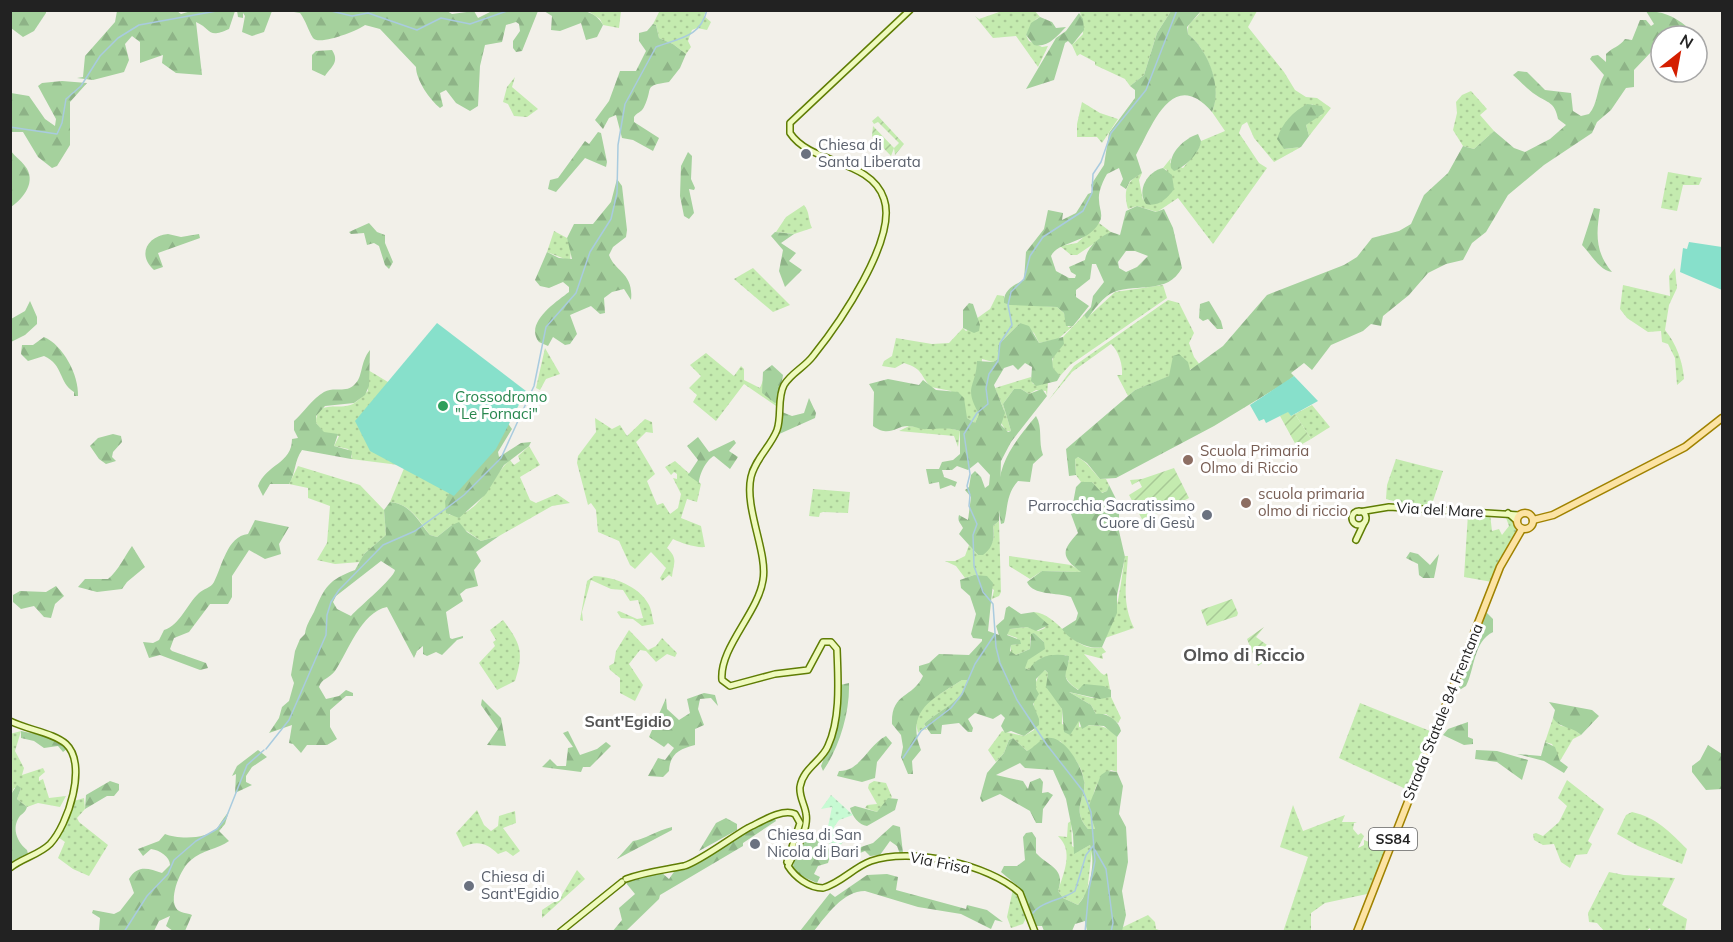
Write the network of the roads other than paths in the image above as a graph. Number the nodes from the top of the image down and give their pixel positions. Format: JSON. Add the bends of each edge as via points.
{"nodes":[{"id":1,"x":910,"y":10,"type":"edge"},
{"id":2,"x":1722,"y":418,"type":"edge"},
{"id":3,"x":1374,"y":510,"type":"junction"},
{"id":4,"x":1359,"y":512,"type":"junction"},
{"id":5,"x":1518,"y":518,"type":"junction"},
{"id":6,"x":1533,"y":520,"type":"junction"},
{"id":7,"x":1364,"y":522,"type":"junction"},
{"id":8,"x":1522,"y":529,"type":"junction"},
{"id":9,"x":1356,"y":540,"type":"dead end"},
{"id":10,"x":10,"y":721,"type":"edge"},
{"id":11,"x":787,"y":862,"type":"dead end"},
{"id":12,"x":10,"y":868,"type":"edge"},
{"id":13,"x":560,"y":932,"type":"edge"},
{"id":14,"x":1035,"y":932,"type":"edge"},
{"id":15,"x":1357,"y":932,"type":"edge"}],
"edges":[{"from":1,"to":14,"type":"street","name":"Via Frisa","via":[[790,123],[790,133],[801,144],[873,181],[881,191],[886,210],[884,228],[864,281],[812,358],[785,383],[777,432],[753,470],[752,511],[764,578],[721,674],[730,686],[775,674],[801,673],[812,667],[823,642],[831,642],[837,649],[837,706],[831,739],[811,764],[800,787],[807,818],[788,866],[790,870],[819,888],[884,857],[908,855],[949,861],[1015,888]]},
{"from":2,"to":6,"type":"main road","via":[[1685,447],[1553,515]]},
{"from":3,"to":4,"type":"street","name":"Via del Mare"},
{"from":3,"to":5,"type":"street","name":"Via del Mare","via":[[1389,507],[1506,513]]},
{"from":3,"to":7,"type":"street"},
{"from":4,"to":7,"type":"street","via":[[1364,514]]},
{"from":4,"to":7,"type":"street","via":[[1353,515],[1353,521],[1358,525]]},
{"from":5,"to":6,"type":"main road","via":[[1528,513]]},
{"from":5,"to":8,"type":"main road"},
{"from":6,"to":8,"type":"main road","via":[[1530,528]]},
{"from":7,"to":9,"type":"street"},
{"from":8,"to":15,"type":"main road","name":"Strada Statale 84 Frentana","number":"SS84","via":[[1500,567]]},
{"from":10,"to":12,"type":"street","via":[[56,736],[69,746],[75,769],[74,795],[57,836],[47,847]]},
{"from":11,"to":13,"type":"street","via":[[800,823],[790,812],[765,820],[685,866],[643,873],[624,881]]}]}
